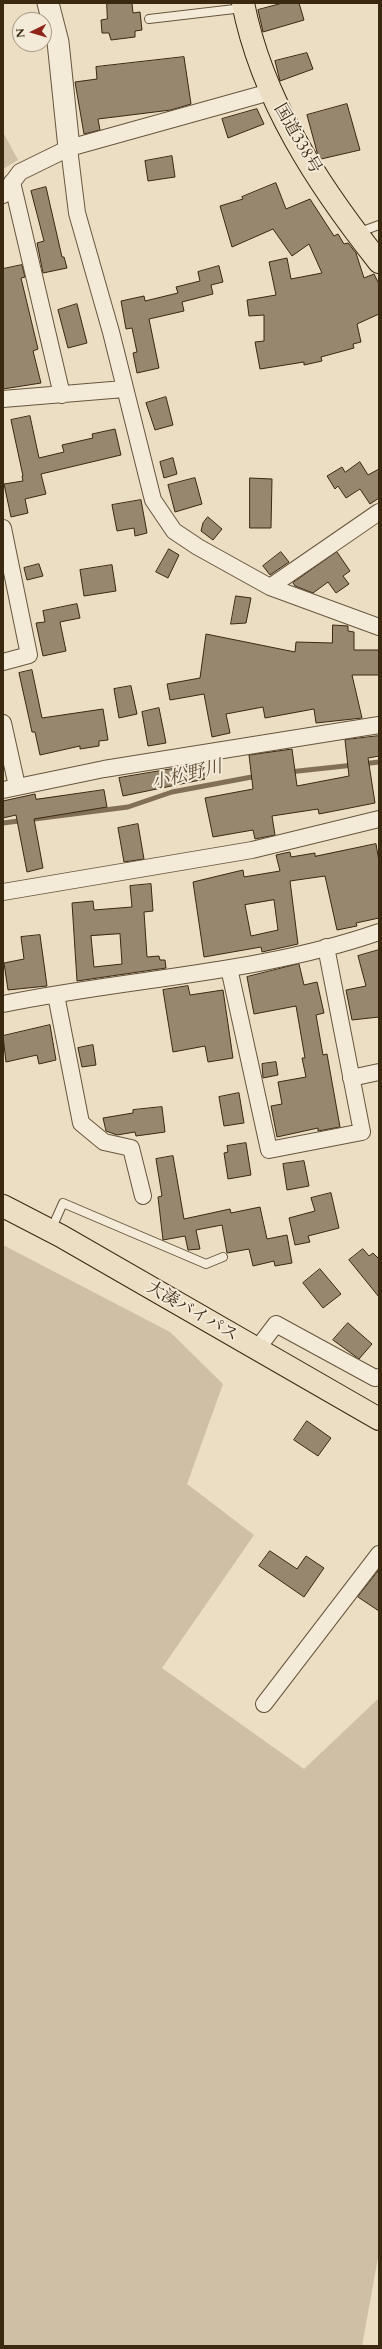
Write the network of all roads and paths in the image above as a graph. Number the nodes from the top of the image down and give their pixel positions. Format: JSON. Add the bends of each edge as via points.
{"nodes":[{"id":1,"x":48,"y":3,"type":"edge"},
{"id":2,"x":243,"y":6,"type":"edge"},
{"id":3,"x":150,"y":19,"type":"dead end"},
{"id":4,"x":270,"y":92,"type":"junction"},
{"id":5,"x":69,"y":148,"type":"junction"},
{"id":6,"x":8,"y":189,"type":"edge"},
{"id":7,"x":379,"y":225,"type":"edge"},
{"id":8,"x":357,"y":234,"type":"junction"},
{"id":9,"x":379,"y":262,"type":"edge"},
{"id":10,"x":124,"y":389,"type":"junction"},
{"id":11,"x":62,"y":395,"type":"junction"},
{"id":12,"x":3,"y":399,"type":"edge"},
{"id":13,"x":379,"y":512,"type":"edge"},
{"id":14,"x":3,"y":528,"type":"edge"},
{"id":15,"x":270,"y":587,"type":"junction"},
{"id":16,"x":379,"y":627,"type":"edge"},
{"id":17,"x":3,"y":662,"type":"edge"},
{"id":18,"x":3,"y":723,"type":"edge"},
{"id":19,"x":379,"y":726,"type":"edge"},
{"id":20,"x":10,"y":788,"type":"edge"},
{"id":21,"x":379,"y":819,"type":"edge"},
{"id":22,"x":3,"y":892,"type":"edge"},
{"id":23,"x":379,"y":932,"type":"edge"},
{"id":24,"x":326,"y":947,"type":"junction"},
{"id":25,"x":229,"y":968,"type":"junction"},
{"id":26,"x":56,"y":995,"type":"junction"},
{"id":27,"x":3,"y":1004,"type":"edge"},
{"id":28,"x":379,"y":1072,"type":"edge"},
{"id":29,"x":352,"y":1078,"type":"junction"},
{"id":30,"x":143,"y":1196,"type":"dead end"},
{"id":31,"x":3,"y":1206,"type":"edge"},
{"id":32,"x":50,"y":1230,"type":"junction"},
{"id":33,"x":223,"y":1257,"type":"dead end"},
{"id":34,"x":257,"y":1349,"type":"junction"},
{"id":35,"x":379,"y":1377,"type":"edge"},
{"id":36,"x":379,"y":1419,"type":"edge"},
{"id":37,"x":379,"y":1554,"type":"edge"},
{"id":38,"x":264,"y":1704,"type":"dead end"}],
"edges":[{"from":1,"to":5,"type":"street","via":[[58,42]]},
{"from":2,"to":3,"type":"lane"},
{"from":2,"to":4,"type":"highway","name":"国道338号"},
{"from":4,"to":5,"type":"street"},
{"from":4,"to":8,"type":"highway","name":"国道338号","via":[[298,144]]},
{"from":5,"to":6,"type":"street","via":[[20,172]]},
{"from":5,"to":10,"type":"street","via":[[77,212],[111,332]]},
{"from":6,"to":11,"type":"street"},
{"from":7,"to":8,"type":"lane"},
{"from":8,"to":9,"type":"highway","name":"国道338号"},
{"from":10,"to":11,"type":"street"},
{"from":10,"to":15,"type":"street","via":[[153,500],[174,531]]},
{"from":11,"to":12,"type":"street"},
{"from":13,"to":15,"type":"street"},
{"from":14,"to":17,"type":"street","via":[[29,655]]},
{"from":15,"to":16,"type":"street"},
{"from":18,"to":20,"type":"street"},
{"from":19,"to":20,"type":"street","via":[[135,764]]},
{"from":21,"to":22,"type":"street","via":[[252,850]]},
{"from":23,"to":24,"type":"street"},
{"from":24,"to":25,"type":"street"},
{"from":24,"to":29,"type":"street"},
{"from":25,"to":26,"type":"street"},
{"from":25,"to":29,"type":"street","via":[[268,1150],[362,1132]]},
{"from":26,"to":27,"type":"street"},
{"from":26,"to":30,"type":"street","via":[[81,1123],[104,1142],[131,1148]]},
{"from":28,"to":29,"type":"street"},
{"from":31,"to":32,"type":"highway","name":"大湊バイパス"},
{"from":32,"to":33,"type":"lane","via":[[63,1203],[206,1264]]},
{"from":32,"to":34,"type":"highway","name":"大湊バイパス"},
{"from":34,"to":35,"type":"street","via":[[276,1324],[375,1378]]},
{"from":34,"to":36,"type":"highway","name":"大湊バイパス"},
{"from":37,"to":38,"type":"street"}]}
